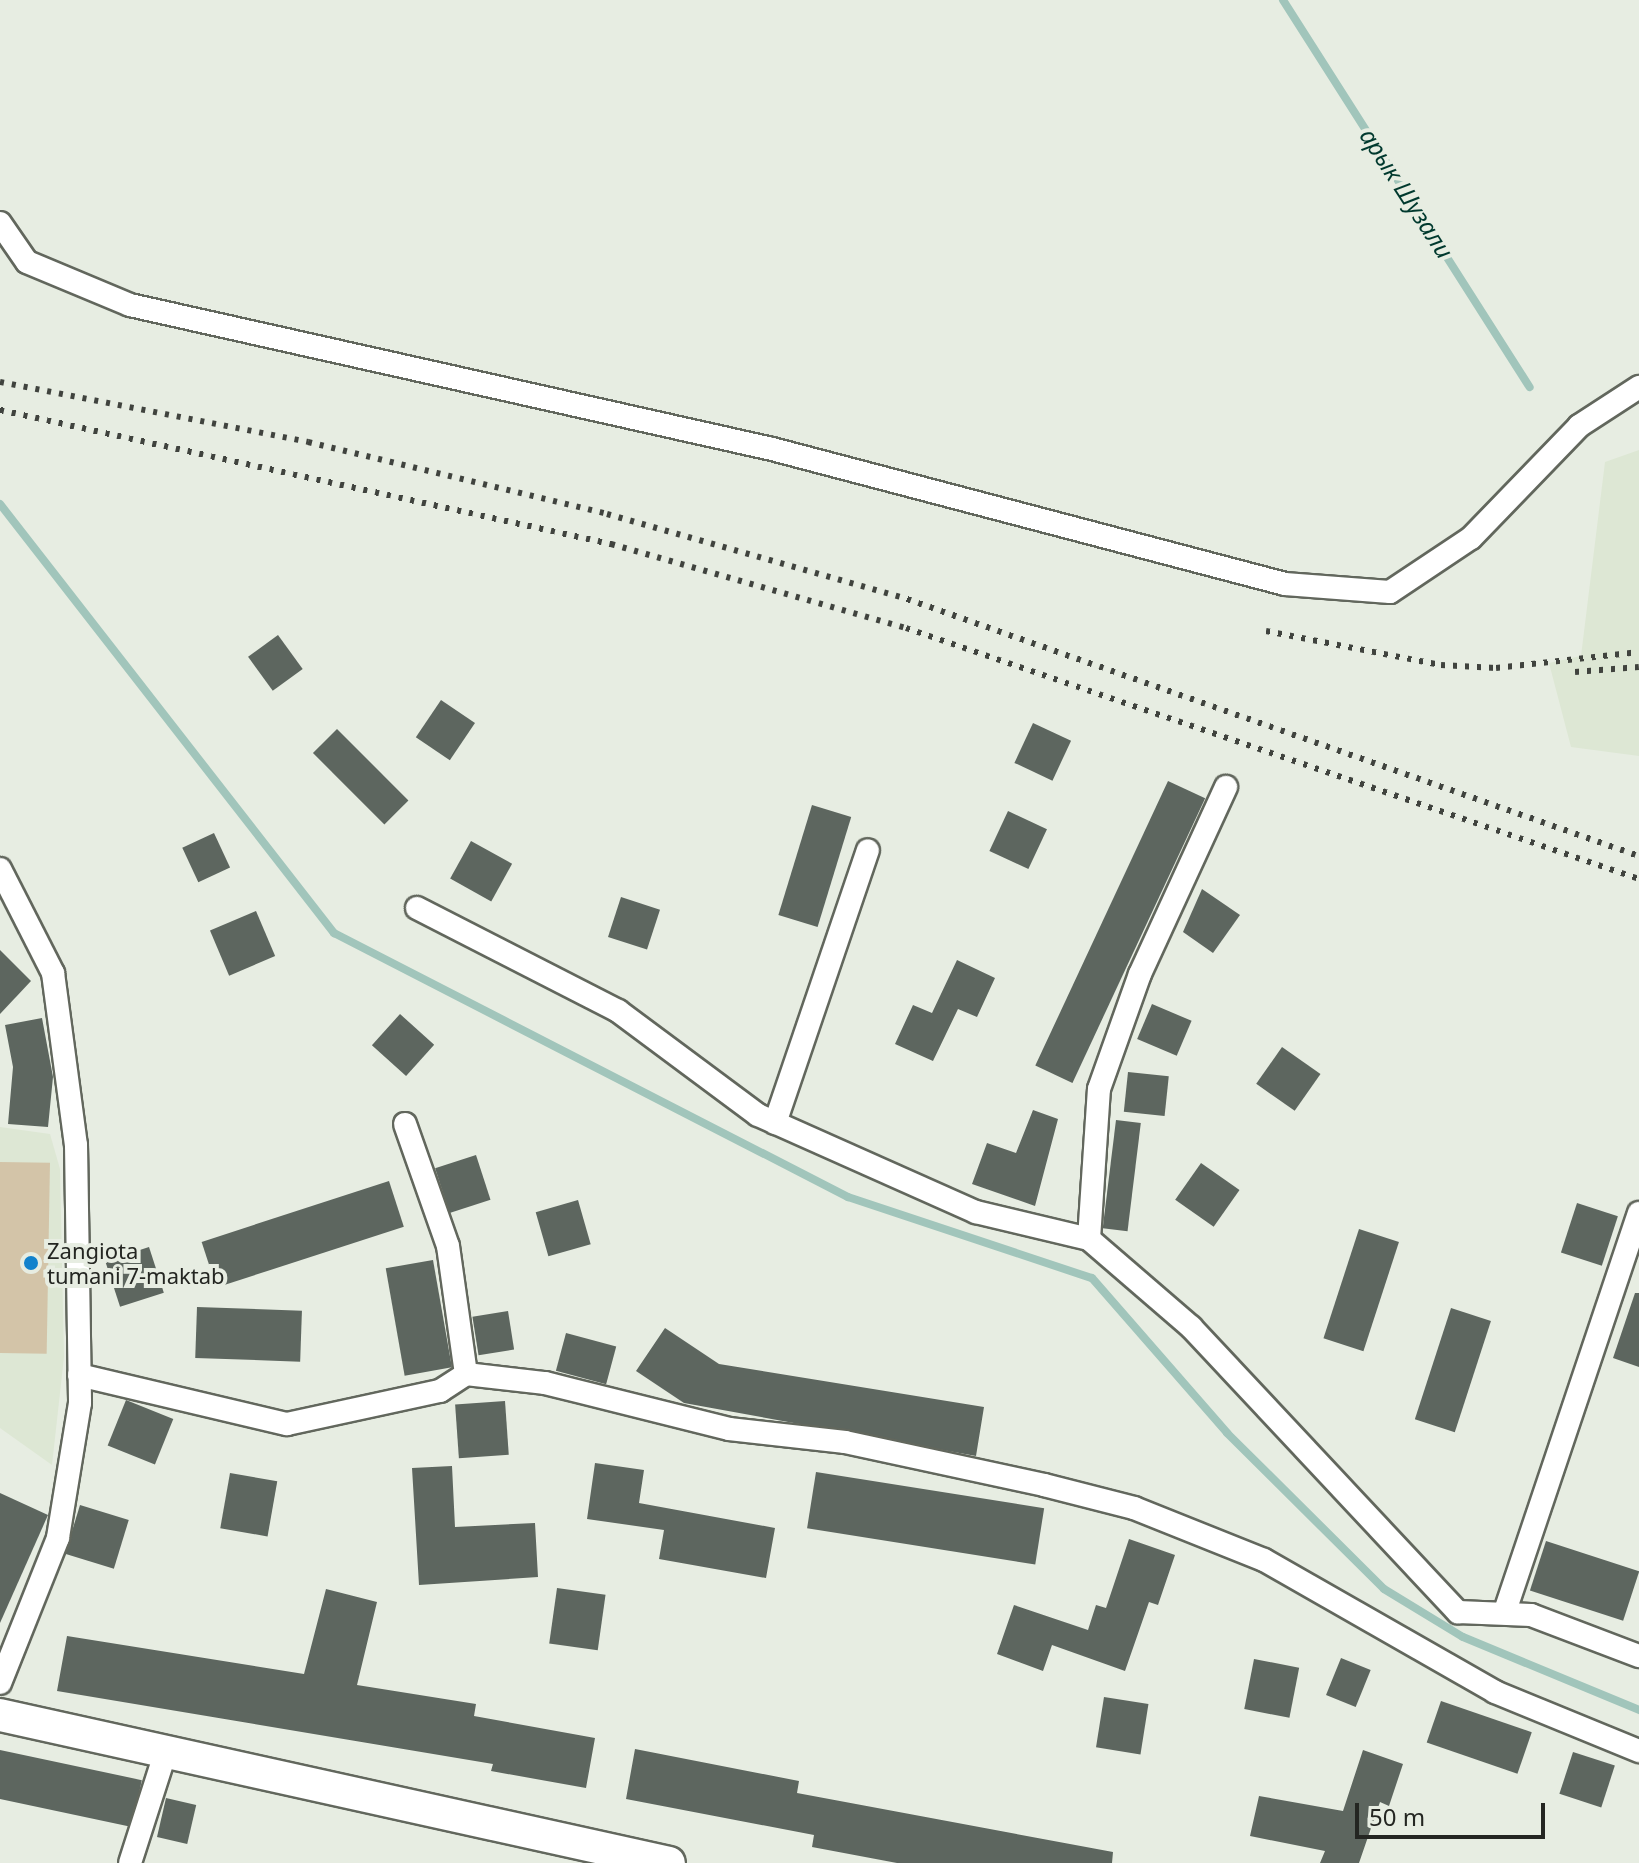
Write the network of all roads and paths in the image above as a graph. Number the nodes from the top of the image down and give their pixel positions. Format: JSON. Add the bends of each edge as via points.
{"nodes":[{"id":1,"x":0,"y":223,"type":"edge"},
{"id":2,"x":1639,"y":387,"type":"edge"},
{"id":3,"x":1226,"y":787,"type":"dead end"},
{"id":4,"x":868,"y":850,"type":"dead end"},
{"id":5,"x":0,"y":869,"type":"edge"},
{"id":6,"x":417,"y":908,"type":"dead end"},
{"id":7,"x":775,"y":1123,"type":"junction"},
{"id":8,"x":405,"y":1124,"type":"dead end"},
{"id":9,"x":1639,"y":1213,"type":"edge"},
{"id":10,"x":1089,"y":1239,"type":"junction"},
{"id":11,"x":466,"y":1374,"type":"junction"},
{"id":12,"x":79,"y":1375,"type":"junction"},
{"id":13,"x":1505,"y":1611,"type":"junction"},
{"id":14,"x":1639,"y":1656,"type":"edge"},
{"id":15,"x":0,"y":1683,"type":"edge"},
{"id":16,"x":0,"y":1715,"type":"edge"},
{"id":17,"x":1639,"y":1751,"type":"edge"},
{"id":18,"x":165,"y":1754,"type":"junction"},
{"id":19,"x":130,"y":1863,"type":"edge"},
{"id":20,"x":669,"y":1863,"type":"edge"}],
"edges":[{"from":1,"to":2,"type":"street","via":[[27,262],[130,305],[772,449],[1285,584],[1390,592],[1471,538],[1579,426]]},
{"from":3,"to":10,"type":"street","via":[[1140,974],[1099,1089]]},
{"from":4,"to":7,"type":"street"},
{"from":5,"to":12,"type":"street","via":[[53,973],[76,1145]]},
{"from":6,"to":7,"type":"street","via":[[618,1011]]},
{"from":7,"to":10,"type":"street","via":[[976,1212]]},
{"from":8,"to":11,"type":"street","via":[[448,1246]]},
{"from":9,"to":13,"type":"street"},
{"from":10,"to":13,"type":"street","via":[[1191,1327],[1458,1612]]},
{"from":11,"to":12,"type":"street","via":[[440,1391],[287,1424]]},
{"from":11,"to":17,"type":"street","via":[[545,1383],[729,1429],[845,1442],[1134,1508],[1264,1560],[1495,1692]]},
{"from":12,"to":15,"type":"street","via":[[58,1538]]},
{"from":13,"to":14,"type":"street"},
{"from":16,"to":18,"type":"main road"},
{"from":18,"to":19,"type":"street"},
{"from":18,"to":20,"type":"main road"}]}
